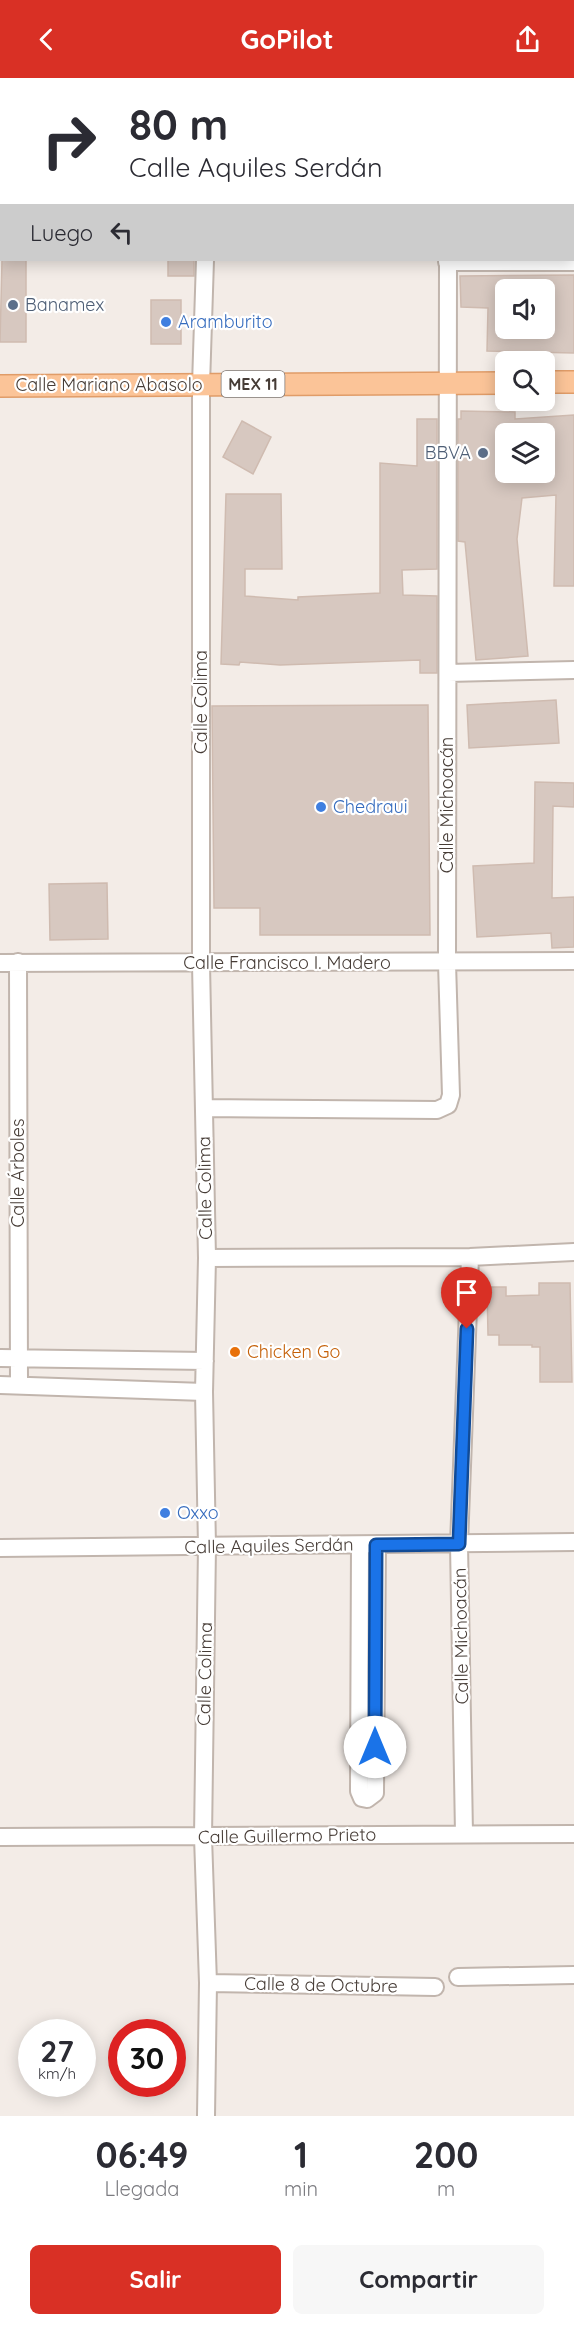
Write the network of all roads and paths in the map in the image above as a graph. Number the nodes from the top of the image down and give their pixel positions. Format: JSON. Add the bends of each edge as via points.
{"nodes":[{"id":1,"x":205,"y":261,"type":"edge"},
{"id":2,"x":447,"y":261,"type":"edge"},
{"id":3,"x":574,"y":262,"type":"edge"},
{"id":4,"x":555,"y":382,"type":"edge"},
{"id":5,"x":574,"y":382,"type":"edge"},
{"id":6,"x":448,"y":383,"type":"junction"},
{"id":7,"x":495,"y":383,"type":"edge"},
{"id":8,"x":201,"y":385,"type":"junction"},
{"id":9,"x":0,"y":386,"type":"edge"},
{"id":10,"x":574,"y":670,"type":"edge"},
{"id":11,"x":448,"y":673,"type":"junction"},
{"id":12,"x":574,"y":961,"type":"edge"},
{"id":13,"x":18,"y":962,"type":"junction"},
{"id":14,"x":0,"y":963,"type":"edge"},
{"id":15,"x":447,"y":963,"type":"junction"},
{"id":16,"x":201,"y":964,"type":"junction"},
{"id":17,"x":204,"y":1108,"type":"junction"},
{"id":18,"x":574,"y":1252,"type":"edge"},
{"id":19,"x":470,"y":1257,"type":"junction"},
{"id":20,"x":207,"y":1258,"type":"junction"},
{"id":21,"x":19,"y":1357,"type":"junction"},
{"id":22,"x":0,"y":1358,"type":"edge"},
{"id":23,"x":205,"y":1360,"type":"junction"},
{"id":24,"x":0,"y":1385,"type":"edge"},
{"id":25,"x":19,"y":1385,"type":"junction"},
{"id":26,"x":204,"y":1392,"type":"junction"},
{"id":27,"x":574,"y":1542,"type":"edge"},
{"id":28,"x":459,"y":1544,"type":"junction"},
{"id":29,"x":368,"y":1545,"type":"junction"},
{"id":30,"x":207,"y":1546,"type":"junction"},
{"id":31,"x":0,"y":1548,"type":"edge"},
{"id":32,"x":368,"y":1723,"type":"dead end"},
{"id":33,"x":464,"y":1834,"type":"junction"},
{"id":34,"x":574,"y":1834,"type":"edge"},
{"id":35,"x":0,"y":1837,"type":"edge"},
{"id":36,"x":203,"y":1837,"type":"junction"},
{"id":37,"x":574,"y":1975,"type":"edge"},
{"id":38,"x":458,"y":1977,"type":"dead end"},
{"id":39,"x":208,"y":1983,"type":"junction"},
{"id":40,"x":435,"y":1987,"type":"dead end"},
{"id":41,"x":206,"y":2116,"type":"edge"}],
"edges":[{"from":1,"to":8,"type":"street","name":"Calle Colima"},
{"from":2,"to":3,"type":"street"},
{"from":2,"to":6,"type":"street","name":"Calle Michoacán"},
{"from":4,"to":5,"type":"main road"},
{"from":6,"to":7,"type":"main road","name":"Calle Mariano Abasolo","number":"MEX 11"},
{"from":6,"to":8,"type":"main road","name":"Calle Mariano Abasolo","number":"MEX 11"},
{"from":6,"to":11,"type":"street","name":"Calle Michoacán"},
{"from":8,"to":9,"type":"main road","name":"Calle Mariano Abasolo","number":"MEX 11"},
{"from":8,"to":16,"type":"street","name":"Calle Colima"},
{"from":10,"to":11,"type":"street"},
{"from":11,"to":15,"type":"street","name":"Calle Michoacán"},
{"from":12,"to":15,"type":"street","name":"Calle Francisco I. Madero"},
{"from":13,"to":14,"type":"street","name":"Calle Francisco I. Madero"},
{"from":13,"to":16,"type":"street","name":"Calle Francisco I. Madero"},
{"from":13,"to":21,"type":"street","name":"Calle Árboles"},
{"from":15,"to":16,"type":"street","name":"Calle Francisco I. Madero"},
{"from":15,"to":17,"type":"street","name":"Calle Michoacán","via":[[451,1095],[448,1105],[437,1110]]},
{"from":16,"to":17,"type":"street","name":"Calle Colima"},
{"from":17,"to":20,"type":"street","name":"Calle Colima"},
{"from":18,"to":19,"type":"street"},
{"from":19,"to":20,"type":"street"},
{"from":19,"to":28,"type":"street","name":"Calle Michoacán"},
{"from":20,"to":23,"type":"street","name":"Calle Colima"},
{"from":21,"to":22,"type":"street"},
{"from":21,"to":23,"type":"street"},
{"from":21,"to":25,"type":"street","name":"Calle Árboles"},
{"from":23,"to":26,"type":"street","name":"Calle Colima"},
{"from":24,"to":25,"type":"street"},
{"from":25,"to":26,"type":"street"},
{"from":26,"to":30,"type":"street","name":"Calle Colima"},
{"from":27,"to":28,"type":"street","name":"Calle Aquiles Serdán"},
{"from":28,"to":29,"type":"street","name":"Calle Aquiles Serdán"},
{"from":28,"to":33,"type":"street","name":"Calle Michoacán"},
{"from":29,"to":30,"type":"street","name":"Calle Aquiles Serdán"},
{"from":29,"to":32,"type":"street"},
{"from":30,"to":31,"type":"street","name":"Calle Aquiles Serdán"},
{"from":30,"to":36,"type":"street","name":"Calle Colima"},
{"from":33,"to":34,"type":"street","name":"Calle Guillermo Prieto"},
{"from":33,"to":36,"type":"street","name":"Calle Guillermo Prieto"},
{"from":35,"to":36,"type":"street","name":"Calle Guillermo Prieto"},
{"from":36,"to":39,"type":"street","name":"Calle Colima"},
{"from":37,"to":38,"type":"street"},
{"from":39,"to":40,"type":"street","name":"Calle 8 de Octubre"},
{"from":39,"to":41,"type":"street","name":"Calle Colima"}]}
